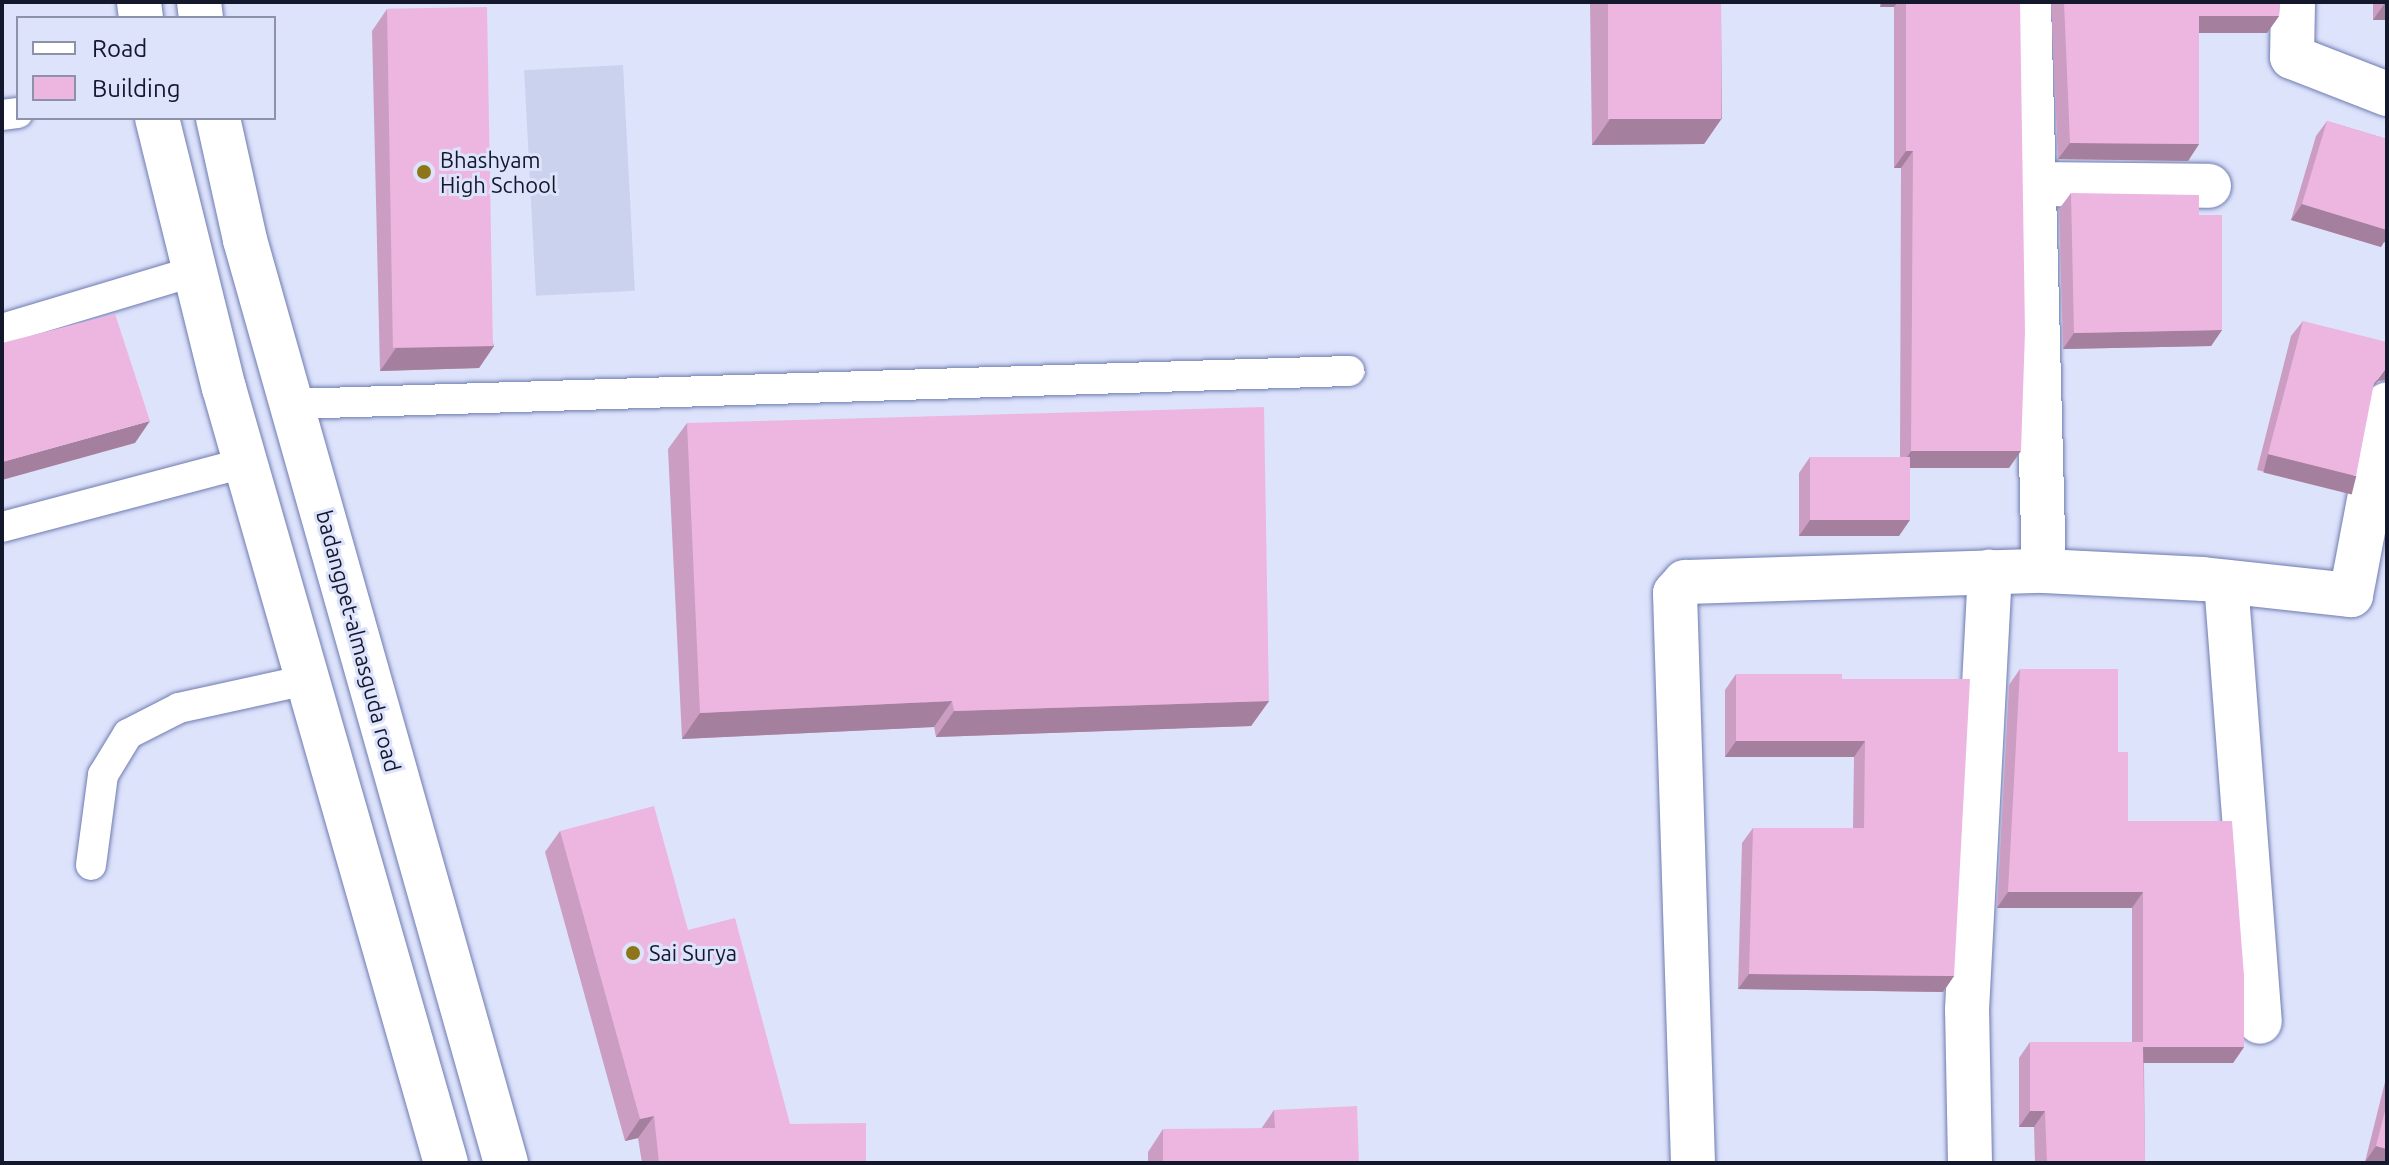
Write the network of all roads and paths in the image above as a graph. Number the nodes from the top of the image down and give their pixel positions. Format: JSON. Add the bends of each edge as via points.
{"nodes":[{"id":1,"x":2029,"y":2,"type":"edge"},
{"id":2,"x":2293,"y":2,"type":"edge"},
{"id":3,"x":2387,"y":94,"type":"edge"},
{"id":4,"x":157,"y":120,"type":"edge"},
{"id":5,"x":219,"y":120,"type":"edge"},
{"id":6,"x":2032,"y":184,"type":"junction"},
{"id":7,"x":2209,"y":186,"type":"dead end"},
{"id":8,"x":195,"y":271,"type":"junction"},
{"id":9,"x":2,"y":329,"type":"edge"},
{"id":10,"x":1349,"y":371,"type":"dead end"},
{"id":11,"x":292,"y":404,"type":"junction"},
{"id":12,"x":2387,"y":404,"type":"edge"},
{"id":13,"x":245,"y":463,"type":"junction"},
{"id":14,"x":2,"y":527,"type":"edge"},
{"id":15,"x":2044,"y":571,"type":"junction"},
{"id":16,"x":1990,"y":572,"type":"junction"},
{"id":17,"x":2226,"y":582,"type":"junction"},
{"id":18,"x":306,"y":680,"type":"junction"},
{"id":19,"x":91,"y":865,"type":"dead end"},
{"id":20,"x":2260,"y":1022,"type":"dead end"},
{"id":21,"x":446,"y":1163,"type":"edge"},
{"id":22,"x":506,"y":1163,"type":"edge"},
{"id":23,"x":1693,"y":1163,"type":"edge"},
{"id":24,"x":1970,"y":1163,"type":"edge"}],
"edges":[{"from":1,"to":6,"type":"street"},
{"from":2,"to":3,"type":"street","via":[[2292,57]]},
{"from":4,"to":8,"type":"street"},
{"from":5,"to":11,"type":"street","name":"badangpet-almasguda road"},
{"from":6,"to":7,"type":"street"},
{"from":6,"to":15,"type":"street"},
{"from":8,"to":9,"type":"lane"},
{"from":8,"to":13,"type":"street"},
{"from":10,"to":11,"type":"lane"},
{"from":11,"to":22,"type":"street","name":"badangpet-almasguda road"},
{"from":12,"to":17,"type":"street","via":[[2351,595]]},
{"from":13,"to":14,"type":"lane"},
{"from":13,"to":18,"type":"street"},
{"from":15,"to":16,"type":"street"},
{"from":15,"to":17,"type":"street"},
{"from":16,"to":23,"type":"street","via":[[1679,585]]},
{"from":16,"to":24,"type":"street","via":[[1967,1010]]},
{"from":17,"to":20,"type":"street"},
{"from":18,"to":19,"type":"lane","via":[[179,708],[128,734],[103,775]]},
{"from":18,"to":21,"type":"street"}]}
